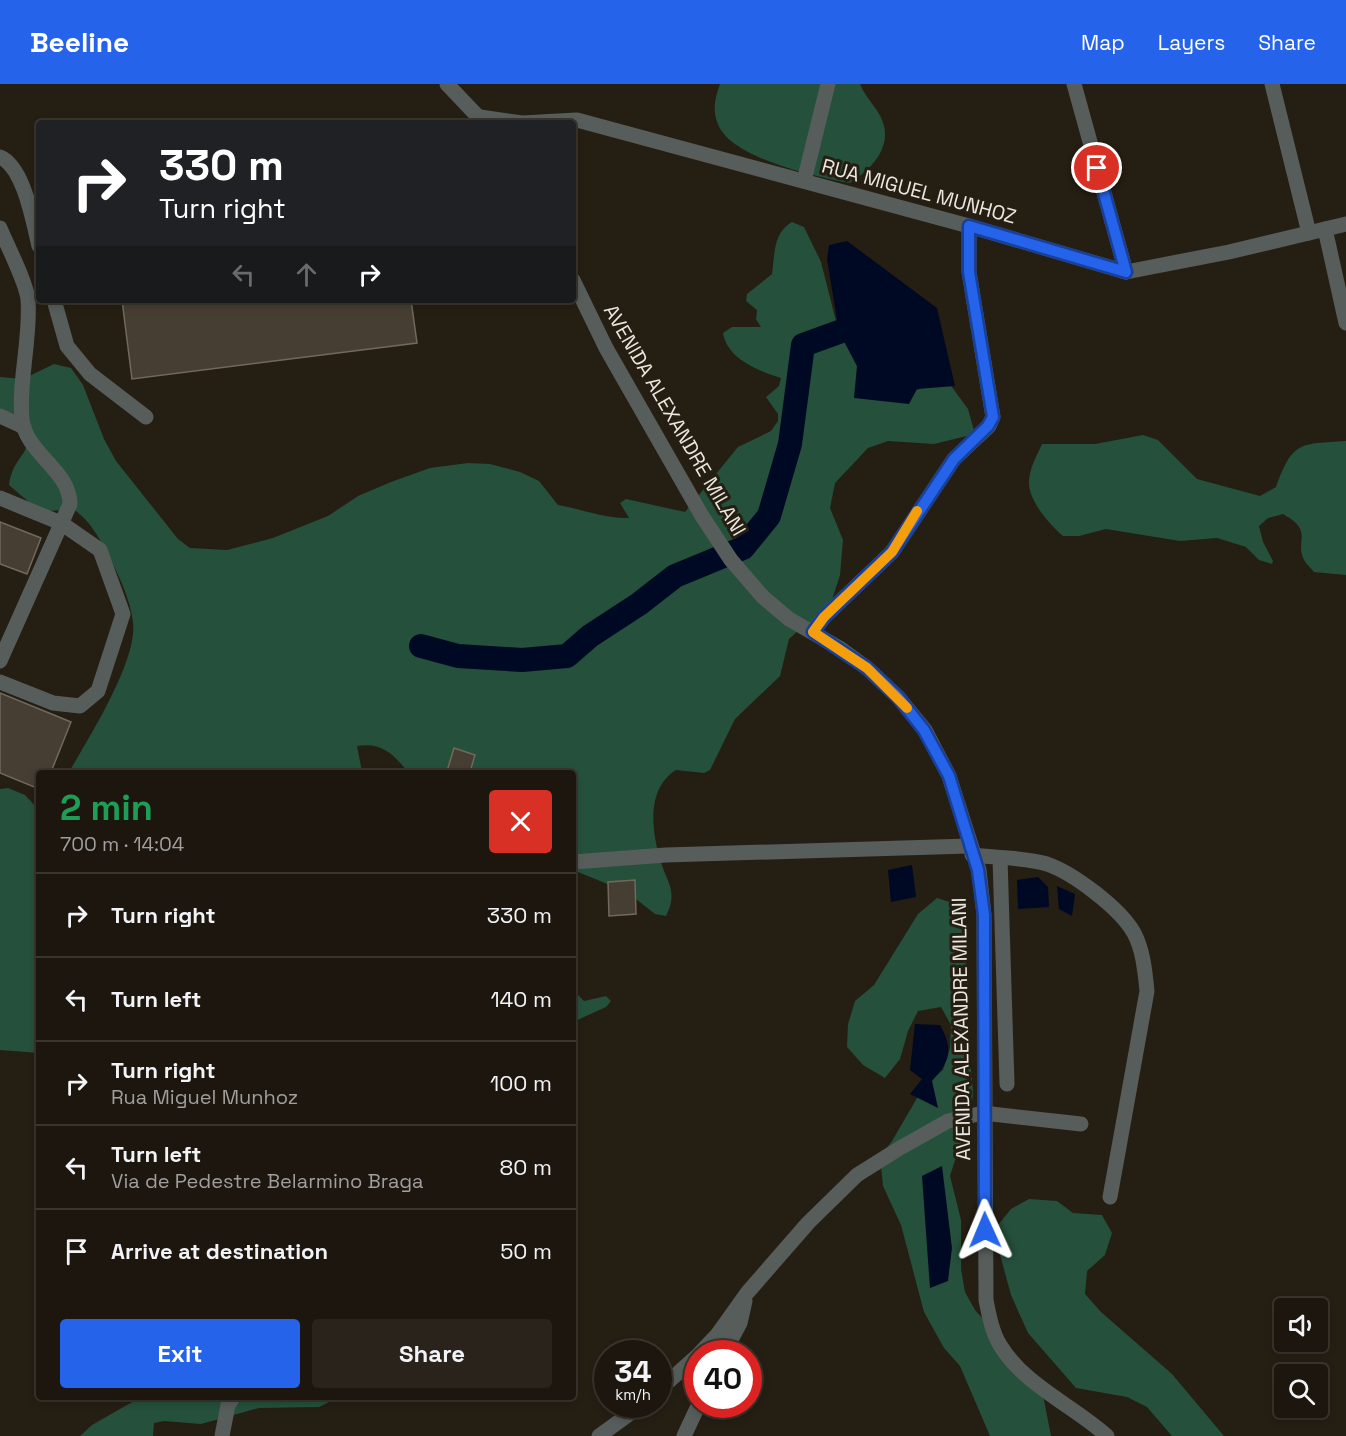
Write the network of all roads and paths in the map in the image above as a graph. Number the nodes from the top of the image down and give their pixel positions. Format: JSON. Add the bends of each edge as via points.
{"nodes":[{"id":1,"x":447,"y":84,"type":"edge"},
{"id":2,"x":828,"y":84,"type":"edge"},
{"id":3,"x":1074,"y":84,"type":"edge"},
{"id":4,"x":1272,"y":84,"type":"edge"},
{"id":5,"x":482,"y":120,"type":"edge"},
{"id":6,"x":576,"y":120,"type":"edge"},
{"id":7,"x":0,"y":157,"type":"edge"},
{"id":8,"x":804,"y":181,"type":"junction"},
{"id":9,"x":1346,"y":224,"type":"edge"},
{"id":10,"x":969,"y":226,"type":"junction"},
{"id":11,"x":0,"y":228,"type":"edge"},
{"id":12,"x":1317,"y":231,"type":"junction"},
{"id":13,"x":36,"y":235,"type":"edge"},
{"id":14,"x":1126,"y":272,"type":"junction"},
{"id":15,"x":576,"y":286,"type":"edge"},
{"id":16,"x":55,"y":303,"type":"edge"},
{"id":17,"x":1346,"y":323,"type":"edge"},
{"id":18,"x":0,"y":416,"type":"edge"},
{"id":19,"x":146,"y":417,"type":"dead end"},
{"id":20,"x":24,"y":427,"type":"junction"},
{"id":21,"x":0,"y":498,"type":"edge"},
{"id":22,"x":61,"y":524,"type":"junction"},
{"id":23,"x":813,"y":632,"type":"junction"},
{"id":24,"x":0,"y":661,"type":"edge"},
{"id":25,"x":0,"y":682,"type":"edge"},
{"id":26,"x":971,"y":850,"type":"junction"},
{"id":27,"x":1000,"y":858,"type":"junction"},
{"id":28,"x":576,"y":862,"type":"edge"},
{"id":29,"x":1007,"y":1084,"type":"dead end"},
{"id":30,"x":983,"y":1113,"type":"junction"},
{"id":31,"x":1081,"y":1124,"type":"dead end"},
{"id":32,"x":1110,"y":1197,"type":"dead end"},
{"id":33,"x":747,"y":1293,"type":"junction"},
{"id":34,"x":712,"y":1340,"type":"edge"},
{"id":35,"x":731,"y":1340,"type":"edge"},
{"id":36,"x":684,"y":1368,"type":"edge"},
{"id":37,"x":672,"y":1378,"type":"edge"},
{"id":38,"x":231,"y":1400,"type":"edge"},
{"id":39,"x":624,"y":1418,"type":"edge"},
{"id":40,"x":692,"y":1418,"type":"edge"},
{"id":41,"x":222,"y":1436,"type":"edge"},
{"id":42,"x":599,"y":1436,"type":"edge"},
{"id":43,"x":684,"y":1436,"type":"edge"},
{"id":44,"x":1107,"y":1436,"type":"edge"}],
"edges":[{"from":1,"to":5,"type":"street"},
{"from":2,"to":8,"type":"street"},
{"from":3,"to":14,"type":"street"},
{"from":4,"to":12,"type":"street"},
{"from":6,"to":8,"type":"street","name":"RUA MIGUEL MUNHOZ"},
{"from":7,"to":13,"type":"street","via":[[21,181]]},
{"from":8,"to":10,"type":"street","name":"RUA MIGUEL MUNHOZ"},
{"from":9,"to":12,"type":"street","name":"RUA MIGUEL MUNHOZ"},
{"from":10,"to":14,"type":"street","name":"RUA MIGUEL MUNHOZ"},
{"from":10,"to":23,"type":"street","via":[[969,272],[993,417],[954,459],[892,552]]},
{"from":11,"to":20,"type":"street","via":[[28,298]]},
{"from":12,"to":14,"type":"street","name":"RUA MIGUEL MUNHOZ"},
{"from":12,"to":17,"type":"street"},
{"from":15,"to":23,"type":"street","name":"AVENIDA ALEXANDRE MILANI","via":[[606,348],[731,561],[763,597],[789,619]]},
{"from":16,"to":19,"type":"street","via":[[67,346],[90,374]]},
{"from":18,"to":20,"type":"street"},
{"from":20,"to":22,"type":"street","via":[[28,440],[70,494]]},
{"from":21,"to":22,"type":"street"},
{"from":22,"to":24,"type":"street"},
{"from":22,"to":25,"type":"street","via":[[100,550],[123,614],[98,691],[80,706],[53,703]]},
{"from":23,"to":26,"type":"street","name":"AVENIDA ALEXANDRE MILANI","via":[[867,668],[898,697],[924,730],[949,776]]},
{"from":26,"to":27,"type":"street"},
{"from":26,"to":28,"type":"street","via":[[666,855]]},
{"from":26,"to":30,"type":"street","name":"AVENIDA ALEXANDRE MILANI","via":[[984,915]]},
{"from":27,"to":29,"type":"street"},
{"from":27,"to":32,"type":"street","via":[[1047,864],[1084,884],[1113,908],[1133,932],[1145,965],[1147,991]]},
{"from":30,"to":31,"type":"street"},
{"from":30,"to":33,"type":"street","via":[[948,1121],[857,1175],[808,1223]]},
{"from":30,"to":44,"type":"street","name":"AVENIDA ALEXANDRE MILANI","via":[[986,1300],[990,1322],[1000,1345],[1017,1365]]},
{"from":33,"to":34,"type":"street"},
{"from":33,"to":35,"type":"street","via":[[740,1323]]},
{"from":36,"to":37,"type":"street"},
{"from":38,"to":41,"type":"street"},
{"from":39,"to":42,"type":"street"},
{"from":40,"to":43,"type":"street"}]}
